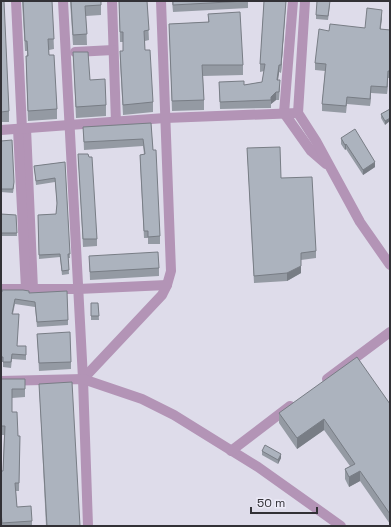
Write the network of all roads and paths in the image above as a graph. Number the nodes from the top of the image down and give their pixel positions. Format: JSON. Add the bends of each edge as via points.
{"nodes":[{"id":1,"x":16,"y":1,"type":"edge"},
{"id":2,"x":64,"y":1,"type":"edge"},
{"id":3,"x":112,"y":1,"type":"edge"},
{"id":4,"x":161,"y":1,"type":"edge"},
{"id":5,"x":292,"y":1,"type":"edge"},
{"id":6,"x":305,"y":1,"type":"edge"},
{"id":7,"x":113,"y":50,"type":"junction"},
{"id":8,"x":66,"y":53,"type":"junction"},
{"id":9,"x":284,"y":113,"type":"junction"},
{"id":10,"x":298,"y":113,"type":"junction"},
{"id":11,"x":165,"y":118,"type":"junction"},
{"id":12,"x":116,"y":123,"type":"junction"},
{"id":13,"x":70,"y":126,"type":"junction"},
{"id":14,"x":22,"y":128,"type":"junction"},
{"id":15,"x":1,"y":130,"type":"edge"},
{"id":16,"x":330,"y":168,"type":"junction"},
{"id":17,"x":390,"y":265,"type":"edge"},
{"id":18,"x":168,"y":285,"type":"junction"},
{"id":19,"x":1,"y":289,"type":"edge"},
{"id":20,"x":30,"y":289,"type":"junction"},
{"id":21,"x":78,"y":289,"type":"junction"},
{"id":22,"x":390,"y":332,"type":"edge"},
{"id":23,"x":83,"y":379,"type":"junction"},
{"id":24,"x":1,"y":381,"type":"edge"},
{"id":25,"x":320,"y":384,"type":"edge"},
{"id":26,"x":301,"y":398,"type":"edge"},
{"id":27,"x":231,"y":451,"type":"junction"},
{"id":28,"x":88,"y":526,"type":"edge"},
{"id":29,"x":341,"y":526,"type":"edge"}],
"edges":[{"from":1,"to":14,"type":"street"},
{"from":2,"to":8,"type":"street"},
{"from":3,"to":7,"type":"street"},
{"from":4,"to":11,"type":"street"},
{"from":5,"to":9,"type":"street"},
{"from":6,"to":10,"type":"street"},
{"from":7,"to":8,"type":"street"},
{"from":7,"to":12,"type":"street"},
{"from":8,"to":13,"type":"street"},
{"from":9,"to":10,"type":"street"},
{"from":9,"to":11,"type":"street"},
{"from":9,"to":16,"type":"street","via":[[311,151]]},
{"from":10,"to":16,"type":"street"},
{"from":11,"to":12,"type":"street"},
{"from":11,"to":18,"type":"street","via":[[172,271]]},
{"from":12,"to":13,"type":"street"},
{"from":13,"to":14,"type":"street"},
{"from":13,"to":21,"type":"street"},
{"from":14,"to":15,"type":"street"},
{"from":14,"to":20,"type":"street"},
{"from":16,"to":17,"type":"street","via":[[360,222]]},
{"from":18,"to":21,"type":"street"},
{"from":18,"to":23,"type":"street"},
{"from":19,"to":20,"type":"street"},
{"from":20,"to":21,"type":"street"},
{"from":21,"to":23,"type":"street"},
{"from":22,"to":25,"type":"street"},
{"from":23,"to":24,"type":"street"},
{"from":23,"to":27,"type":"street","via":[[142,398]]},
{"from":23,"to":28,"type":"street"},
{"from":26,"to":27,"type":"street"},
{"from":27,"to":29,"type":"street"}]}
